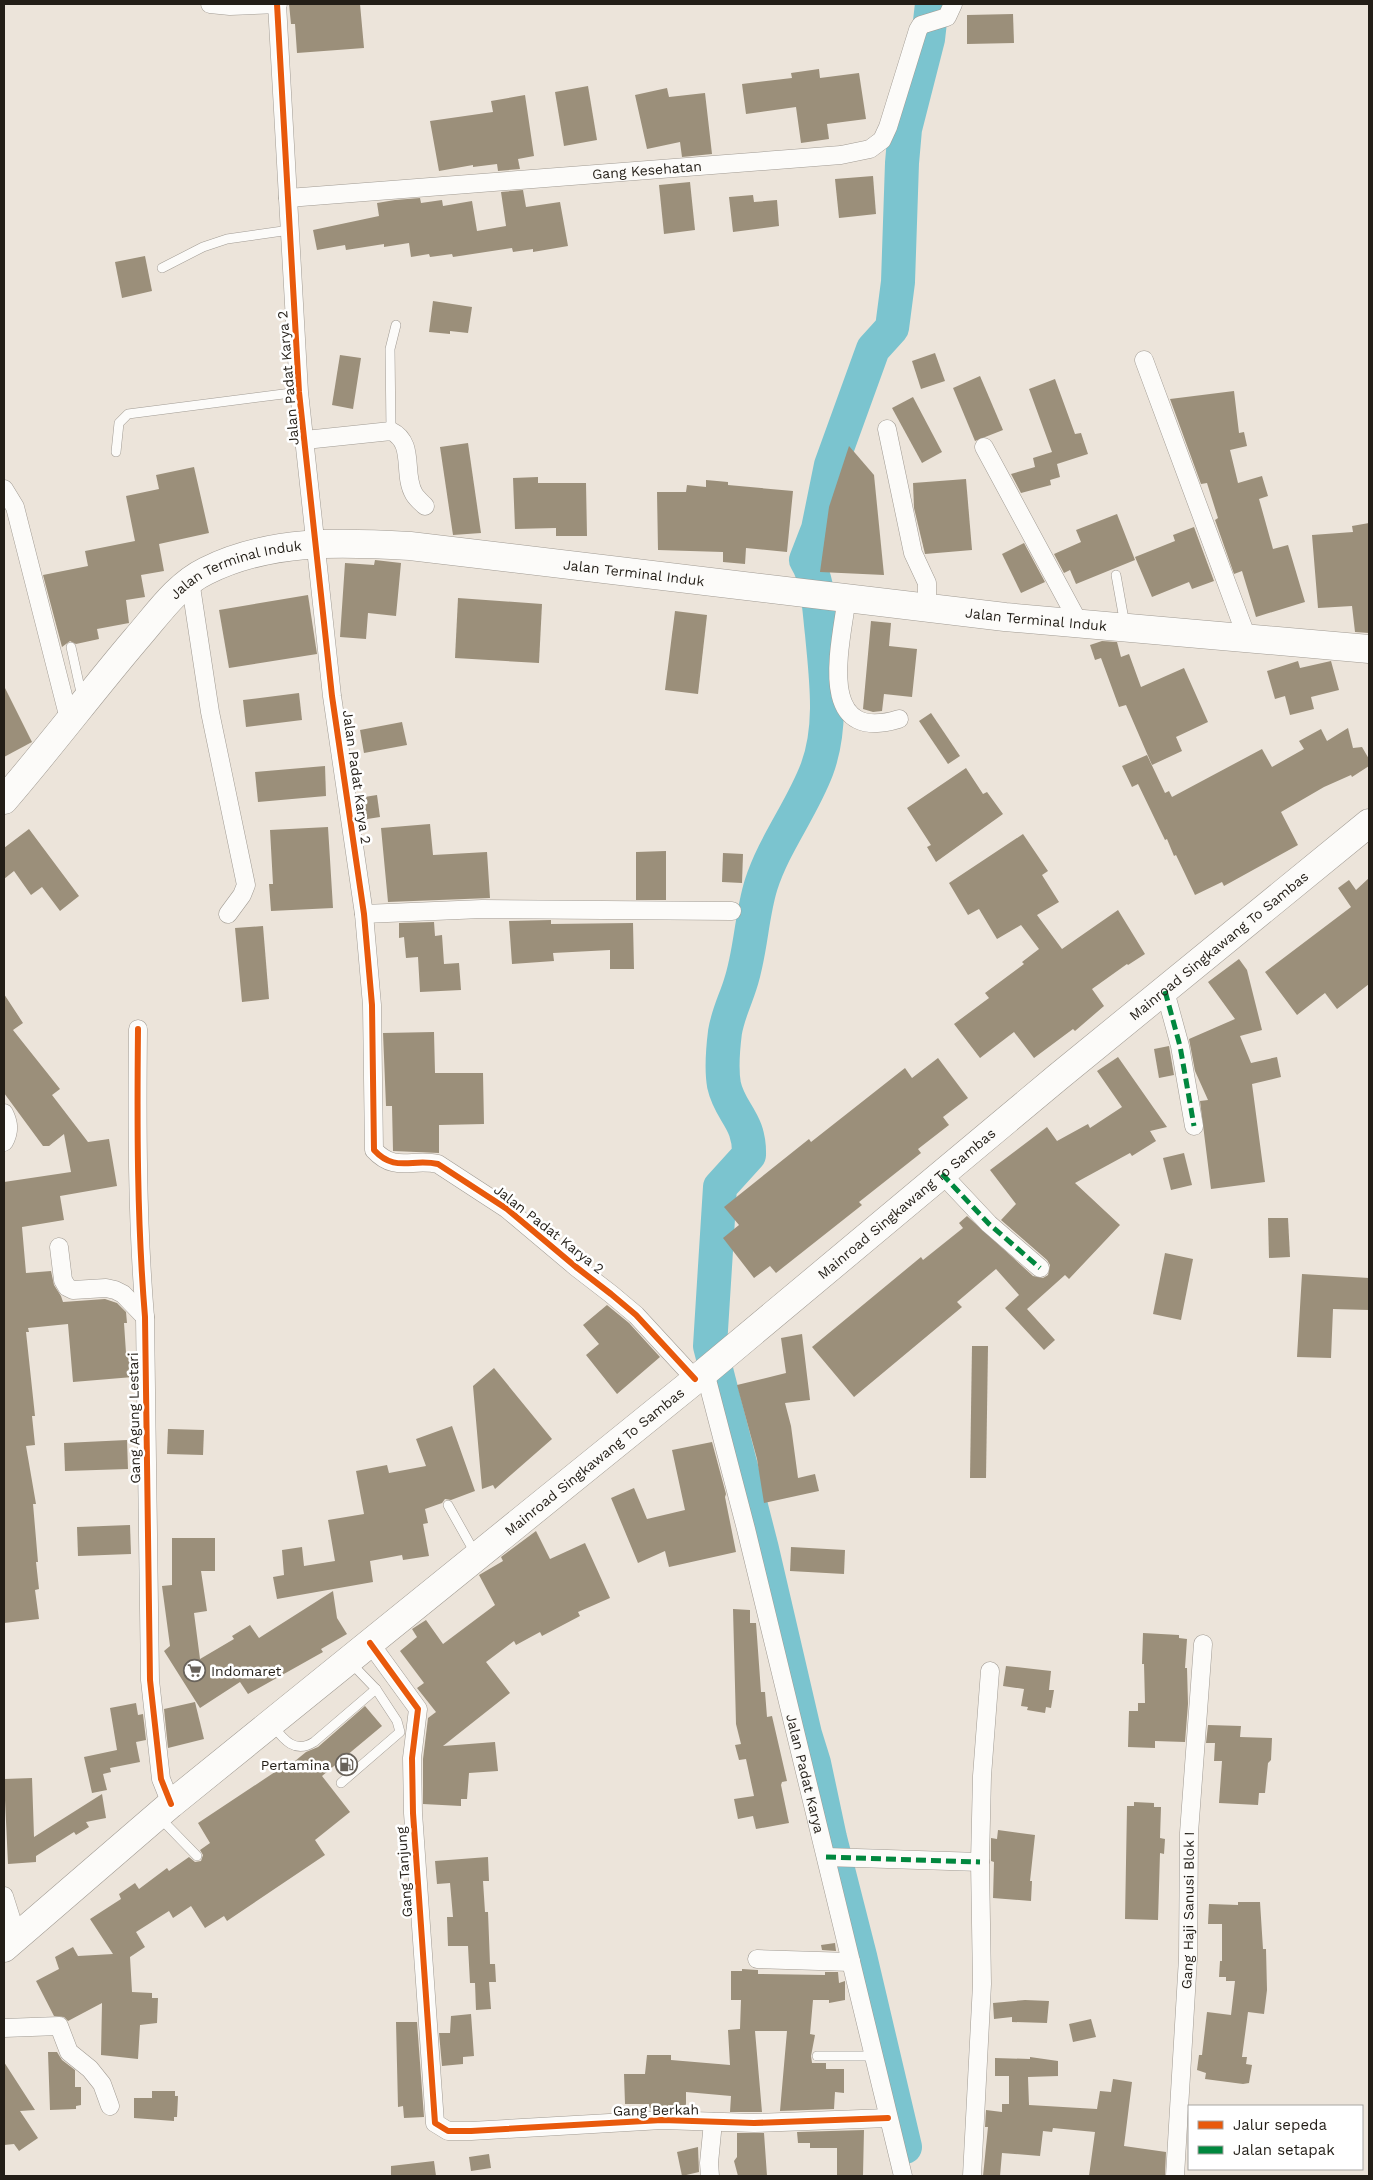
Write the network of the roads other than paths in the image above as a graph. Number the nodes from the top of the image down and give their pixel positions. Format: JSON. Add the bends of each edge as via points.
{"nodes":[{"id":1,"x":210,"y":4,"type":"edge"},
{"id":2,"x":278,"y":4,"type":"edge"},
{"id":3,"x":950,"y":10,"type":"edge"},
{"id":4,"x":288,"y":198,"type":"junction"},
{"id":5,"x":290,"y":230,"type":"junction"},
{"id":6,"x":162,"y":268,"type":"dead end"},
{"id":7,"x":396,"y":325,"type":"dead end"},
{"id":8,"x":1144,"y":360,"type":"dead end"},
{"id":9,"x":299,"y":392,"type":"junction"},
{"id":10,"x":887,"y":429,"type":"dead end"},
{"id":11,"x":392,"y":431,"type":"junction"},
{"id":12,"x":305,"y":440,"type":"junction"},
{"id":13,"x":984,"y":447,"type":"dead end"},
{"id":14,"x":116,"y":452,"type":"dead end"},
{"id":15,"x":4,"y":489,"type":"edge"},
{"id":16,"x":425,"y":506,"type":"dead end"},
{"id":17,"x":314,"y":543,"type":"junction"},
{"id":18,"x":1116,"y":576,"type":"dead end"},
{"id":19,"x":190,"y":580,"type":"junction"},
{"id":20,"x":844,"y":596,"type":"junction"},
{"id":21,"x":927,"y":607,"type":"junction"},
{"id":22,"x":1078,"y":623,"type":"junction"},
{"id":23,"x":1126,"y":628,"type":"junction"},
{"id":24,"x":1247,"y":638,"type":"junction"},
{"id":25,"x":71,"y":646,"type":"dead end"},
{"id":26,"x":1369,"y":649,"type":"edge"},
{"id":27,"x":76,"y":710,"type":"junction"},
{"id":28,"x":899,"y":719,"type":"dead end"},
{"id":29,"x":4,"y":800,"type":"edge"},
{"id":30,"x":1369,"y":823,"type":"edge"},
{"id":31,"x":732,"y":911,"type":"dead end"},
{"id":32,"x":228,"y":914,"type":"dead end"},
{"id":33,"x":364,"y":914,"type":"junction"},
{"id":34,"x":1165,"y":990,"type":"junction"},
{"id":35,"x":138,"y":1029,"type":"dead end"},
{"id":36,"x":4,"y":1113,"type":"edge"},
{"id":37,"x":1194,"y":1126,"type":"dead end"},
{"id":38,"x":4,"y":1142,"type":"edge"},
{"id":39,"x":942,"y":1174,"type":"junction"},
{"id":40,"x":58,"y":1247,"type":"dead end"},
{"id":41,"x":1040,"y":1268,"type":"dead end"},
{"id":42,"x":145,"y":1317,"type":"junction"},
{"id":43,"x":708,"y":1369,"type":"junction"},
{"id":44,"x":448,"y":1505,"type":"dead end"},
{"id":45,"x":476,"y":1556,"type":"junction"},
{"id":46,"x":370,"y":1642,"type":"junction"},
{"id":47,"x":1203,"y":1644,"type":"dead end"},
{"id":48,"x":349,"y":1661,"type":"junction"},
{"id":49,"x":990,"y":1671,"type":"dead end"},
{"id":50,"x":376,"y":1689,"type":"junction"},
{"id":51,"x":271,"y":1723,"type":"junction"},
{"id":52,"x":341,"y":1783,"type":"dead end"},
{"id":53,"x":164,"y":1810,"type":"junction"},
{"id":54,"x":197,"y":1856,"type":"dead end"},
{"id":55,"x":826,"y":1857,"type":"junction"},
{"id":56,"x":980,"y":1862,"type":"junction"},
{"id":57,"x":4,"y":1896,"type":"edge"},
{"id":58,"x":10,"y":1942,"type":"edge"},
{"id":59,"x":757,"y":1959,"type":"dead end"},
{"id":60,"x":851,"y":1962,"type":"junction"},
{"id":61,"x":4,"y":2028,"type":"edge"},
{"id":62,"x":816,"y":2056,"type":"dead end"},
{"id":63,"x":873,"y":2056,"type":"junction"},
{"id":64,"x":110,"y":2106,"type":"dead end"},
{"id":65,"x":434,"y":2114,"type":"joint"},
{"id":66,"x":888,"y":2118,"type":"junction"},
{"id":67,"x":713,"y":2122,"type":"junction"},
{"id":68,"x":710,"y":2176,"type":"edge"},
{"id":69,"x":903,"y":2176,"type":"edge"},
{"id":70,"x":972,"y":2176,"type":"edge"},
{"id":71,"x":1176,"y":2176,"type":"edge"}],
"edges":[{"from":1,"to":2,"type":"street"},
{"from":2,"to":4,"type":"street","name":"Jalan Padat Karya 2"},
{"from":3,"to":4,"type":"street","name":"Gang Kesehatan","via":[[921,25],[888,127],[882,140],[870,149],[841,155]]},
{"from":4,"to":5,"type":"street","name":"Jalan Padat Karya 2"},
{"from":5,"to":6,"type":"lane","via":[[227,239]]},
{"from":5,"to":9,"type":"street","name":"Jalan Padat Karya 2"},
{"from":7,"to":11,"type":"lane","via":[[390,350]]},
{"from":8,"to":24,"type":"street"},
{"from":9,"to":12,"type":"street","name":"Jalan Padat Karya 2"},
{"from":9,"to":14,"type":"lane","via":[[128,414],[119,423]]},
{"from":10,"to":21,"type":"street","via":[[913,553],[927,583]]},
{"from":11,"to":12,"type":"street"},
{"from":11,"to":16,"type":"street","via":[[405,444],[409,479],[414,494]]},
{"from":12,"to":17,"type":"street","name":"Jalan Padat Karya 2"},
{"from":13,"to":22,"type":"street"},
{"from":15,"to":27,"type":"street","via":[[16,507]]},
{"from":17,"to":19,"type":"main road","name":"Jalan Terminal Induk","via":[[259,552]]},
{"from":17,"to":20,"type":"main road","name":"Jalan Terminal Induk","via":[[410,546]]},
{"from":17,"to":33,"type":"street","name":"Jalan Padat Karya 2","via":[[332,696]]},
{"from":18,"to":23,"type":"lane"},
{"from":19,"to":27,"type":"main road","name":"Jalan Terminal Induk"},
{"from":19,"to":32,"type":"street","via":[[210,712],[246,885]]},
{"from":20,"to":21,"type":"main road","name":"Jalan Terminal Induk"},
{"from":20,"to":28,"type":"street","via":[[837,673],[838,691],[844,706],[868,725]]},
{"from":21,"to":22,"type":"main road","name":"Jalan Terminal Induk"},
{"from":22,"to":23,"type":"main road","name":"Jalan Terminal Induk"},
{"from":23,"to":24,"type":"main road","name":"Jalan Terminal Induk"},
{"from":24,"to":26,"type":"main road","name":"Jalan Terminal Induk"},
{"from":25,"to":27,"type":"lane"},
{"from":27,"to":29,"type":"main road","name":"Jalan Terminal Induk"},
{"from":30,"to":34,"type":"main road","name":"Mainroad Singkawang To Sambas"},
{"from":31,"to":33,"type":"street","via":[[482,909]]},
{"from":33,"to":43,"type":"street","name":"Jalan Padat Karya 2","via":[[372,1005],[374,1150],[395,1164],[438,1164],[507,1210],[636,1316]]},
{"from":34,"to":37,"type":"street","via":[[1180,1046]]},
{"from":34,"to":39,"type":"main road","name":"Mainroad Singkawang To Sambas"},
{"from":35,"to":42,"type":"street","name":"Gang Agung Lestari","via":[[137,1142],[140,1263]]},
{"from":36,"to":38,"type":"street","via":[[8,1122]]},
{"from":39,"to":41,"type":"street","via":[[989,1224]]},
{"from":39,"to":43,"type":"main road","name":"Mainroad Singkawang To Sambas"},
{"from":40,"to":42,"type":"street","via":[[67,1287],[72,1290],[115,1290]]},
{"from":42,"to":53,"type":"street","name":"Gang Agung Lestari","via":[[150,1680]]},
{"from":43,"to":45,"type":"main road","name":"Mainroad Singkawang To Sambas"},
{"from":43,"to":55,"type":"street","name":"Jalan Padat Karya"},
{"from":44,"to":45,"type":"lane"},
{"from":45,"to":46,"type":"main road","name":"Mainroad Singkawang To Sambas"},
{"from":46,"to":48,"type":"main road","name":"Mainroad Singkawang To Sambas"},
{"from":46,"to":65,"type":"street","name":"Gang Tanjung","via":[[418,1709],[412,1758],[413,1813]]},
{"from":47,"to":71,"type":"street","name":"Gang Haji Sanusi Blok I","via":[[1189,1833],[1188,1958]]},
{"from":48,"to":50,"type":"lane"},
{"from":48,"to":51,"type":"main road","name":"Mainroad Singkawang To Sambas"},
{"from":49,"to":56,"type":"street"},
{"from":50,"to":51,"type":"lane","via":[[307,1747],[297,1748],[286,1742]]},
{"from":50,"to":52,"type":"lane","via":[[397,1721],[400,1732]]},
{"from":51,"to":53,"type":"main road","name":"Mainroad Singkawang To Sambas"},
{"from":53,"to":54,"type":"lane"},
{"from":53,"to":58,"type":"main road","name":"Mainroad Singkawang To Sambas"},
{"from":55,"to":56,"type":"street"},
{"from":55,"to":60,"type":"street","name":"Jalan Padat Karya"},
{"from":56,"to":70,"type":"street","via":[[982,1984]]},
{"from":57,"to":58,"type":"street"},
{"from":59,"to":60,"type":"street"},
{"from":60,"to":63,"type":"street","name":"Jalan Padat Karya"},
{"from":61,"to":64,"type":"street","via":[[59,2026],[69,2052],[102,2084]]},
{"from":62,"to":63,"type":"lane"},
{"from":63,"to":66,"type":"street","name":"Jalan Padat Karya"},
{"from":65,"to":67,"type":"street","name":"Gang Berkah","via":[[435,2123],[448,2130],[662,2120]]},
{"from":66,"to":67,"type":"street","name":"Gang Berkah"},
{"from":66,"to":69,"type":"street","name":"Jalan Padat Karya"},
{"from":67,"to":68,"type":"street","via":[[708,2163]]}]}
